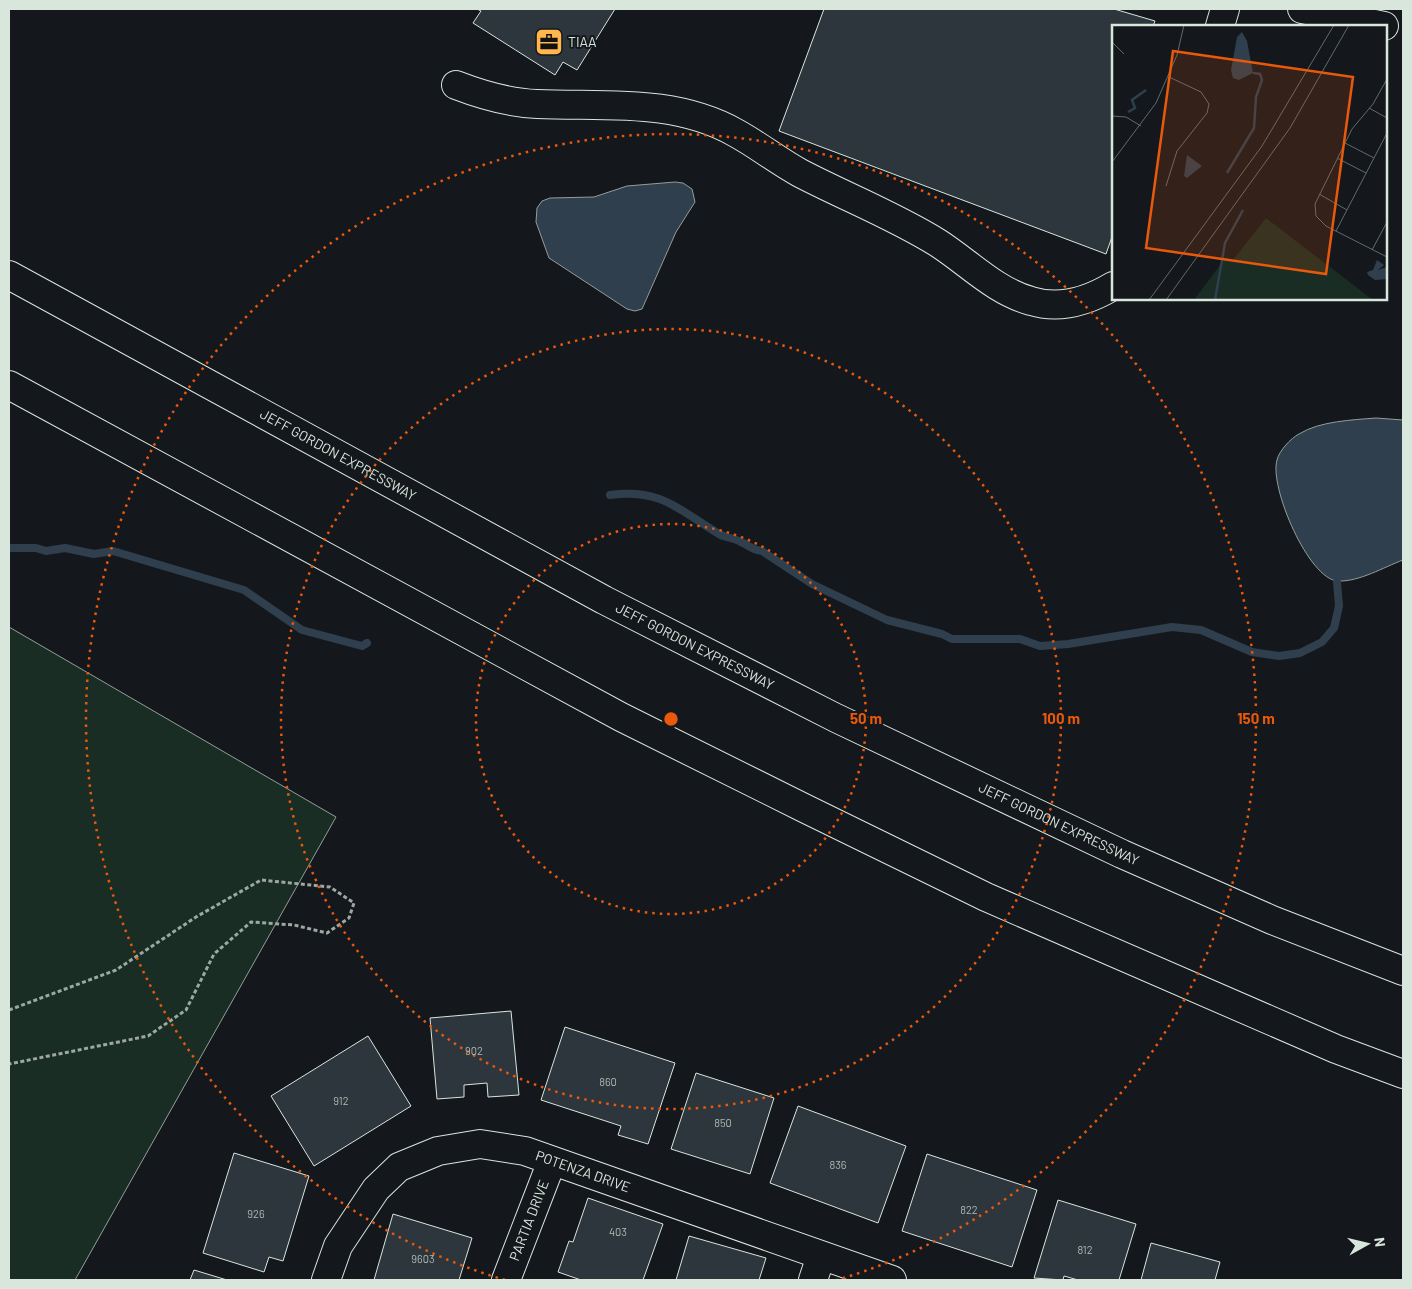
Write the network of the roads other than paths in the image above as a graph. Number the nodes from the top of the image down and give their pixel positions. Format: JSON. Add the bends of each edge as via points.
{"nodes":[{"id":1,"x":1225,"y":9,"type":"edge"},
{"id":2,"x":1302,"y":9,"type":"edge"},
{"id":3,"x":1220,"y":25,"type":"edge"},
{"id":4,"x":1380,"y":25,"type":"edge"},
{"id":5,"x":1387,"y":26,"type":"edge"},
{"id":6,"x":1403,"y":29,"type":"edge"},
{"id":7,"x":456,"y":85,"type":"dead end"},
{"id":8,"x":9,"y":275,"type":"edge"},
{"id":9,"x":1112,"y":286,"type":"edge"},
{"id":10,"x":9,"y":385,"type":"edge"},
{"id":11,"x":1403,"y":971,"type":"edge"},
{"id":12,"x":1403,"y":1074,"type":"edge"},
{"id":13,"x":552,"y":1161,"type":"junction"},
{"id":14,"x":817,"y":1268,"type":"edge"},
{"id":15,"x":326,"y":1280,"type":"edge"},
{"id":16,"x":506,"y":1280,"type":"edge"},
{"id":17,"x":892,"y":1280,"type":"edge"}],
"edges":[{"from":1,"to":3,"type":"main road"},
{"from":2,"to":4,"type":"main road"},
{"from":5,"to":6,"type":"main road"},
{"from":7,"to":9,"type":"main road","via":[[488,96],[537,104],[635,105],[690,114],[735,132],[793,169],[923,235],[1012,294],[1031,302],[1060,304],[1087,299]]},
{"from":8,"to":11,"type":"main road","name":"JEFF GORDON EXPRESSWAY","via":[[604,600],[836,718],[1122,854],[1272,920]]},
{"from":10,"to":12,"type":"main road","via":[[621,717],[787,800],[986,898]]},
{"from":13,"to":14,"type":"main road","name":"POTENZA DRIVE"},
{"from":13,"to":15,"type":"main road","name":"POTENZA DRIVE","via":[[525,1151],[480,1144],[438,1152],[399,1167],[376,1190],[338,1246]]},
{"from":13,"to":16,"type":"main road","name":"PARTIA DRIVE"},
{"from":14,"to":17,"type":"main road","name":"POTENZA DRIVE"}]}
